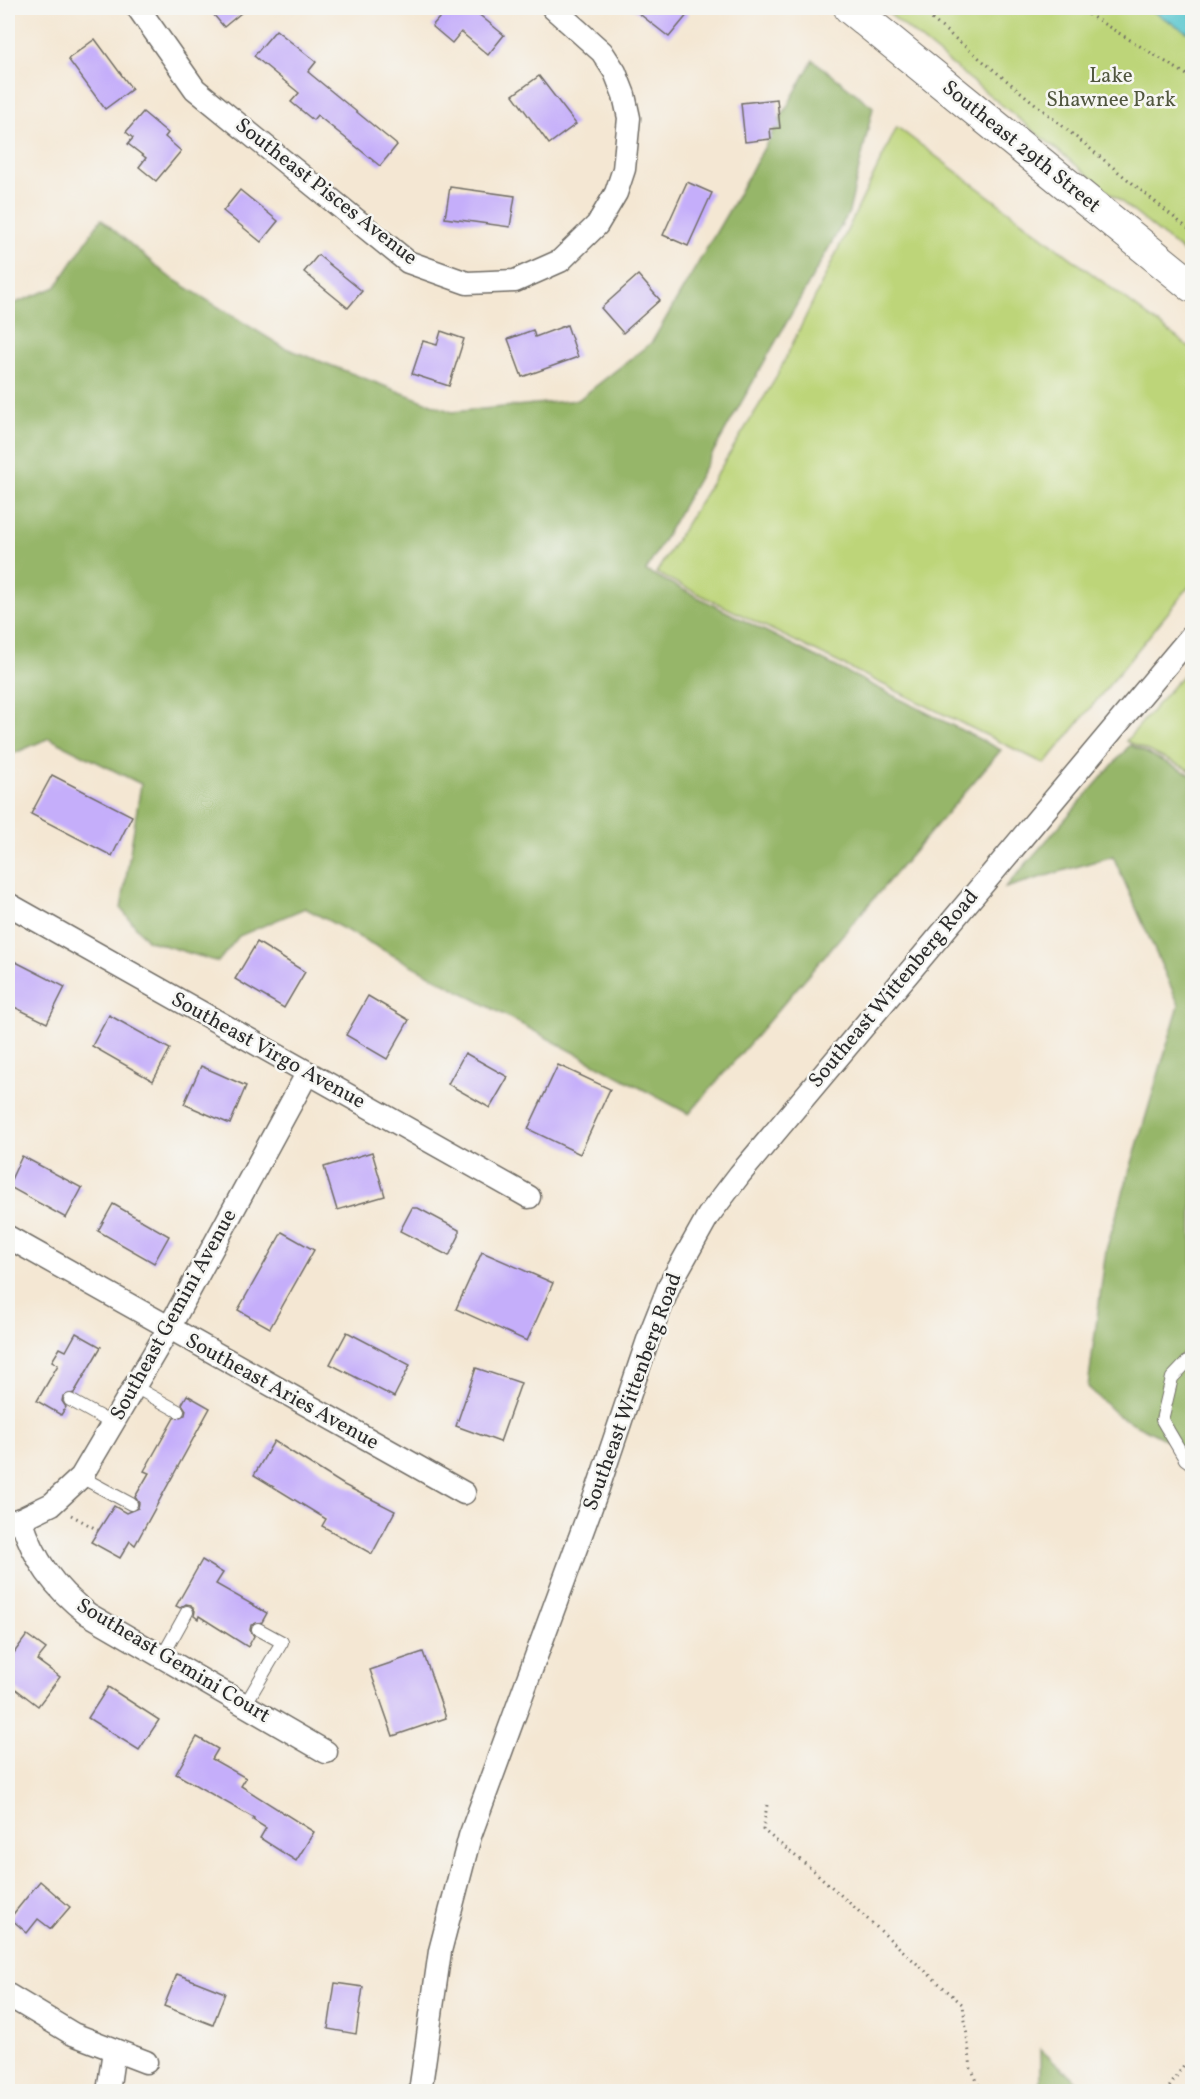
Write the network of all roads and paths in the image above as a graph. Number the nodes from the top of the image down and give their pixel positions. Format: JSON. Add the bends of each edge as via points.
{"nodes":[{"id":1,"x":138,"y":8,"type":"edge"},
{"id":2,"x":553,"y":8,"type":"edge"},
{"id":3,"x":850,"y":8,"type":"edge"},
{"id":4,"x":918,"y":8,"type":"edge"},
{"id":5,"x":1078,"y":8,"type":"edge"},
{"id":6,"x":1192,"y":78,"type":"edge"},
{"id":7,"x":1192,"y":232,"type":"edge"},
{"id":8,"x":1192,"y":286,"type":"edge"},
{"id":9,"x":1192,"y":634,"type":"edge"},
{"id":10,"x":8,"y":904,"type":"edge"},
{"id":11,"x":307,"y":1074,"type":"junction"},
{"id":12,"x":529,"y":1197,"type":"dead end"},
{"id":13,"x":8,"y":1237,"type":"edge"},
{"id":14,"x":169,"y":1328,"type":"junction"},
{"id":15,"x":1192,"y":1357,"type":"edge"},
{"id":16,"x":135,"y":1387,"type":"junction"},
{"id":17,"x":70,"y":1400,"type":"dead end"},
{"id":18,"x":178,"y":1411,"type":"dead end"},
{"id":19,"x":113,"y":1424,"type":"junction"},
{"id":20,"x":1192,"y":1464,"type":"edge"},
{"id":21,"x":81,"y":1478,"type":"junction"},
{"id":22,"x":464,"y":1493,"type":"dead end"},
{"id":23,"x":52,"y":1504,"type":"junction"},
{"id":24,"x":131,"y":1504,"type":"dead end"},
{"id":25,"x":14,"y":1521,"type":"edge"},
{"id":26,"x":98,"y":1530,"type":"dead end"},
{"id":27,"x":187,"y":1612,"type":"dead end"},
{"id":28,"x":258,"y":1629,"type":"dead end"},
{"id":29,"x":162,"y":1657,"type":"junction"},
{"id":30,"x":245,"y":1705,"type":"junction"},
{"id":31,"x":326,"y":1752,"type":"dead end"},
{"id":32,"x":767,"y":1805,"type":"dead end"},
{"id":33,"x":8,"y":1995,"type":"edge"},
{"id":34,"x":114,"y":2050,"type":"junction"},
{"id":35,"x":1192,"y":2053,"type":"edge"},
{"id":36,"x":146,"y":2062,"type":"dead end"},
{"id":37,"x":108,"y":2091,"type":"edge"},
{"id":38,"x":420,"y":2091,"type":"edge"},
{"id":39,"x":982,"y":2091,"type":"edge"},
{"id":40,"x":1167,"y":2091,"type":"edge"}],
"edges":[{"from":1,"to":2,"type":"street","name":"Southeast Pisces Avenue","via":[[195,88],[408,262],[467,283],[515,281],[560,261],[597,225],[624,169],[628,118],[615,72],[602,52]]},
{"from":3,"to":8,"type":"main road","name":"Southeast 29th Street"},
{"from":4,"to":7,"type":"path"},
{"from":5,"to":6,"type":"path"},
{"from":9,"to":38,"type":"street","name":"Southeast Wittenberg Road","via":[[740,1174],[687,1249],[649,1337],[470,1836],[440,1951]]},
{"from":10,"to":11,"type":"street","name":"Southeast Virgo Avenue"},
{"from":11,"to":12,"type":"street","name":"Southeast Virgo Avenue"},
{"from":11,"to":14,"type":"street","name":"Southeast Gemini Avenue"},
{"from":13,"to":14,"type":"street","name":"Southeast Aries Avenue"},
{"from":14,"to":16,"type":"street","name":"Southeast Gemini Avenue"},
{"from":14,"to":22,"type":"street","name":"Southeast Aries Avenue"},
{"from":15,"to":20,"type":"lane","via":[[1172,1378],[1162,1420]]},
{"from":16,"to":18,"type":"lane"},
{"from":16,"to":19,"type":"street","name":"Southeast Gemini Avenue"},
{"from":17,"to":19,"type":"lane"},
{"from":19,"to":21,"type":"street","name":"Southeast Gemini Avenue"},
{"from":21,"to":23,"type":"street","name":"Southeast Gemini Avenue"},
{"from":21,"to":24,"type":"lane"},
{"from":23,"to":25,"type":"street","name":"Southeast Gemini Avenue"},
{"from":23,"to":26,"type":"path"},
{"from":25,"to":29,"type":"street","name":"Southeast Gemini Court","via":[[39,1563],[70,1600]]},
{"from":27,"to":29,"type":"lane"},
{"from":28,"to":30,"type":"lane","via":[[282,1642]]},
{"from":29,"to":30,"type":"street","name":"Southeast Gemini Court"},
{"from":30,"to":31,"type":"street","name":"Southeast Gemini Court"},
{"from":32,"to":39,"type":"path","via":[[763,1830],[963,2006],[971,2068]]},
{"from":33,"to":34,"type":"street","via":[[73,2034]]},
{"from":34,"to":36,"type":"street"},
{"from":34,"to":37,"type":"street"},
{"from":35,"to":40,"type":"path"}]}
